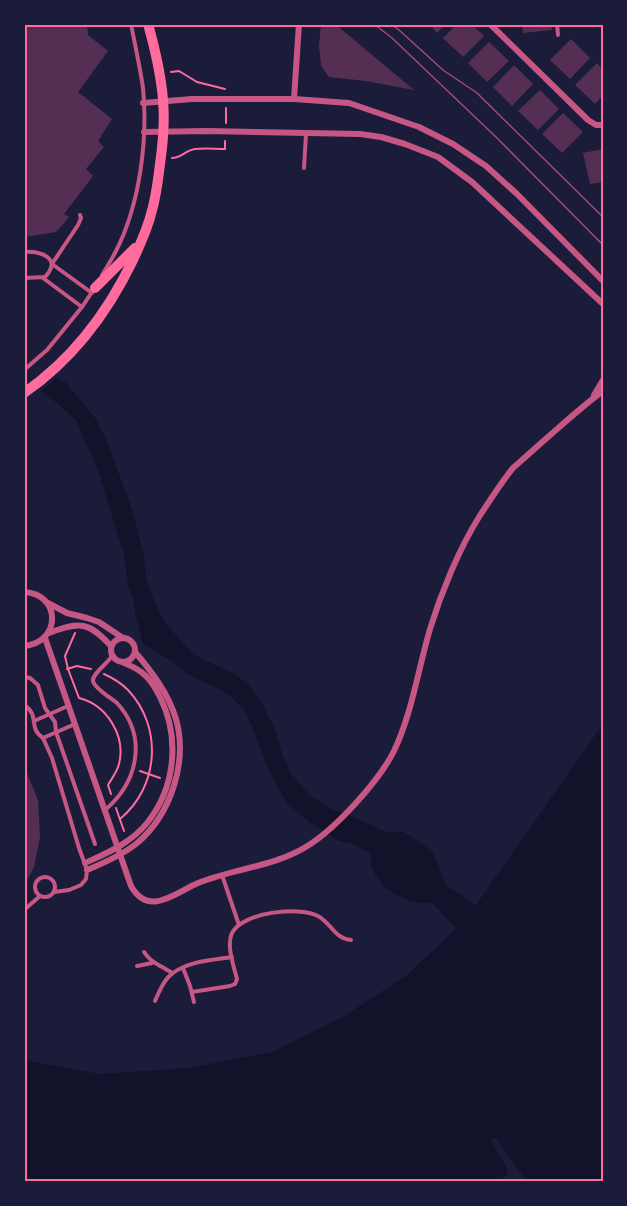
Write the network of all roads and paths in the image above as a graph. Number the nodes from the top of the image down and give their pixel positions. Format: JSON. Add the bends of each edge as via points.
{"nodes":[{"id":1,"x":131,"y":24,"type":"edge"},
{"id":2,"x":148,"y":24,"type":"edge"},
{"id":3,"x":299,"y":24,"type":"edge"},
{"id":4,"x":490,"y":24,"type":"edge"},
{"id":5,"x":557,"y":24,"type":"edge"},
{"id":6,"x":558,"y":35,"type":"dead end"},
{"id":7,"x":160,"y":74,"type":"junction"},
{"id":8,"x":227,"y":99,"type":"junction"},
{"id":9,"x":294,"y":99,"type":"junction"},
{"id":10,"x":163,"y":102,"type":"junction"},
{"id":11,"x":143,"y":104,"type":"junction"},
{"id":12,"x":603,"y":125,"type":"edge"},
{"id":13,"x":144,"y":132,"type":"junction"},
{"id":14,"x":163,"y":132,"type":"junction"},
{"id":15,"x":226,"y":132,"type":"junction"},
{"id":16,"x":306,"y":133,"type":"junction"},
{"id":17,"x":161,"y":158,"type":"junction"},
{"id":18,"x":304,"y":168,"type":"dead end"},
{"id":19,"x":80,"y":215,"type":"dead end"},
{"id":20,"x":142,"y":241,"type":"junction"},
{"id":21,"x":24,"y":252,"type":"edge"},
{"id":22,"x":52,"y":264,"type":"junction"},
{"id":23,"x":24,"y":278,"type":"edge"},
{"id":24,"x":42,"y":278,"type":"junction"},
{"id":25,"x":603,"y":281,"type":"edge"},
{"id":26,"x":93,"y":290,"type":"junction"},
{"id":27,"x":603,"y":304,"type":"edge"},
{"id":28,"x":82,"y":307,"type":"junction"},
{"id":29,"x":24,"y":370,"type":"edge"},
{"id":30,"x":603,"y":380,"type":"edge"},
{"id":31,"x":603,"y":391,"type":"edge"},
{"id":32,"x":24,"y":393,"type":"edge"},
{"id":33,"x":592,"y":400,"type":"junction"},
{"id":34,"x":24,"y":592,"type":"edge"},
{"id":35,"x":47,"y":603,"type":"junction"},
{"id":36,"x":78,"y":625,"type":"junction"},
{"id":37,"x":47,"y":635,"type":"junction"},
{"id":38,"x":123,"y":638,"type":"junction"},
{"id":39,"x":24,"y":646,"type":"edge"},
{"id":40,"x":111,"y":646,"type":"junction"},
{"id":41,"x":135,"y":652,"type":"junction"},
{"id":42,"x":112,"y":656,"type":"junction"},
{"id":43,"x":124,"y":663,"type":"junction"},
{"id":44,"x":24,"y":677,"type":"edge"},
{"id":45,"x":24,"y":705,"type":"edge"},
{"id":46,"x":69,"y":706,"type":"junction"},
{"id":47,"x":50,"y":714,"type":"junction"},
{"id":48,"x":34,"y":721,"type":"junction"},
{"id":49,"x":75,"y":724,"type":"junction"},
{"id":50,"x":56,"y":732,"type":"junction"},
{"id":51,"x":43,"y":738,"type":"junction"},
{"id":52,"x":134,"y":770,"type":"junction"},
{"id":53,"x":160,"y":778,"type":"dead end"},
{"id":54,"x":114,"y":802,"type":"junction"},
{"id":55,"x":105,"y":810,"type":"junction"},
{"id":56,"x":125,"y":834,"type":"dead end"},
{"id":57,"x":95,"y":844,"type":"dead end"},
{"id":58,"x":86,"y":866,"type":"junction"},
{"id":59,"x":222,"y":874,"type":"junction"},
{"id":60,"x":54,"y":892,"type":"junction"},
{"id":61,"x":40,"y":896,"type":"junction"},
{"id":62,"x":24,"y":909,"type":"edge"},
{"id":63,"x":239,"y":926,"type":"junction"},
{"id":64,"x":351,"y":940,"type":"dead end"},
{"id":65,"x":144,"y":952,"type":"dead end"},
{"id":66,"x":232,"y":957,"type":"junction"},
{"id":67,"x":153,"y":962,"type":"junction"},
{"id":68,"x":138,"y":966,"type":"dead end"},
{"id":69,"x":183,"y":968,"type":"junction"},
{"id":70,"x":172,"y":973,"type":"junction"},
{"id":71,"x":192,"y":992,"type":"junction"},
{"id":72,"x":155,"y":1001,"type":"dead end"},
{"id":73,"x":194,"y":1002,"type":"dead end"}],
"edges":[{"from":1,"to":11,"type":"lane"},
{"from":2,"to":7,"type":"main road"},
{"from":3,"to":9,"type":"street"},
{"from":4,"to":12,"type":"street","via":[[588,120]]},
{"from":5,"to":6,"type":"lane"},
{"from":7,"to":8,"type":"path","via":[[179,71],[197,82],[227,90]]},
{"from":7,"to":10,"type":"main road"},
{"from":8,"to":9,"type":"street"},
{"from":8,"to":10,"type":"street"},
{"from":8,"to":15,"type":"path"},
{"from":9,"to":25,"type":"street","via":[[349,103],[419,127],[453,144],[517,194]]},
{"from":10,"to":11,"type":"street"},
{"from":10,"to":14,"type":"main road"},
{"from":11,"to":13,"type":"lane"},
{"from":13,"to":14,"type":"street"},
{"from":13,"to":26,"type":"lane","via":[[131,214],[117,249]]},
{"from":14,"to":15,"type":"street"},
{"from":14,"to":17,"type":"main road"},
{"from":15,"to":16,"type":"street"},
{"from":15,"to":17,"type":"path","via":[[225,149],[195,149],[177,159]]},
{"from":16,"to":18,"type":"lane"},
{"from":16,"to":27,"type":"street","via":[[381,137],[438,158],[472,182]]},
{"from":17,"to":20,"type":"main road"},
{"from":19,"to":22,"type":"lane","via":[[78,225]]},
{"from":20,"to":26,"type":"main road"},
{"from":20,"to":32,"type":"main road","via":[[97,323],[62,363]]},
{"from":21,"to":22,"type":"lane","via":[[43,254]]},
{"from":22,"to":24,"type":"lane"},
{"from":22,"to":26,"type":"lane"},
{"from":23,"to":24,"type":"lane"},
{"from":24,"to":28,"type":"lane"},
{"from":26,"to":28,"type":"lane"},
{"from":28,"to":29,"type":"lane","via":[[47,350]]},
{"from":30,"to":33,"type":"street"},
{"from":31,"to":33,"type":"street"},
{"from":33,"to":59,"type":"street","via":[[512,469],[479,516],[462,547],[431,628],[402,731],[381,772],[331,829],[309,846],[265,865]]},
{"from":34,"to":35,"type":"street"},
{"from":35,"to":37,"type":"street","via":[[52,614]]},
{"from":35,"to":38,"type":"street","via":[[99,622]]},
{"from":36,"to":37,"type":"street"},
{"from":36,"to":40,"type":"street","via":[[96,631]]},
{"from":36,"to":54,"type":"path","via":[[65,660],[79,698],[104,713],[118,736],[120,762],[108,785]]},
{"from":37,"to":39,"type":"street"},
{"from":37,"to":46,"type":"street"},
{"from":38,"to":40,"type":"street"},
{"from":38,"to":41,"type":"street","via":[[132,643]]},
{"from":40,"to":42,"type":"street"},
{"from":41,"to":43,"type":"street"},
{"from":41,"to":58,"type":"street","via":[[163,690],[176,719],[180,754],[176,776],[152,828],[123,853]]},
{"from":42,"to":43,"type":"street"},
{"from":42,"to":52,"type":"lane","via":[[93,681],[121,708],[130,725],[136,753]]},
{"from":43,"to":58,"type":"street","via":[[136,667],[149,679],[166,709],[172,733],[171,774],[147,824],[132,838]]},
{"from":44,"to":47,"type":"lane","via":[[38,685]]},
{"from":45,"to":48,"type":"lane","via":[[33,713]]},
{"from":46,"to":47,"type":"lane"},
{"from":46,"to":49,"type":"street"},
{"from":47,"to":48,"type":"lane"},
{"from":47,"to":50,"type":"lane","via":[[56,722]]},
{"from":48,"to":51,"type":"lane","via":[[35,730]]},
{"from":49,"to":50,"type":"lane"},
{"from":49,"to":55,"type":"street"},
{"from":50,"to":51,"type":"lane"},
{"from":50,"to":57,"type":"lane"},
{"from":51,"to":58,"type":"lane"},
{"from":52,"to":53,"type":"path"},
{"from":52,"to":54,"type":"lane"},
{"from":54,"to":55,"type":"lane"},
{"from":54,"to":56,"type":"path"},
{"from":55,"to":59,"type":"street","via":[[131,886],[144,900],[163,901]]},
{"from":58,"to":60,"type":"lane","via":[[86,879],[81,885]]},
{"from":59,"to":63,"type":"lane"},
{"from":60,"to":61,"type":"lane"},
{"from":60,"to":61,"type":"lane","via":[[53,881],[47,877],[39,879],[35,890]]},
{"from":61,"to":62,"type":"lane"},
{"from":63,"to":64,"type":"lane","via":[[277,911],[299,912],[316,915],[338,936]]},
{"from":63,"to":66,"type":"lane","via":[[232,932]]},
{"from":65,"to":67,"type":"lane"},
{"from":66,"to":69,"type":"lane"},
{"from":66,"to":71,"type":"lane","via":[[236,984]]},
{"from":67,"to":68,"type":"lane"},
{"from":67,"to":70,"type":"lane"},
{"from":69,"to":70,"type":"lane"},
{"from":69,"to":71,"type":"lane"},
{"from":70,"to":72,"type":"lane"},
{"from":71,"to":73,"type":"lane"}]}
